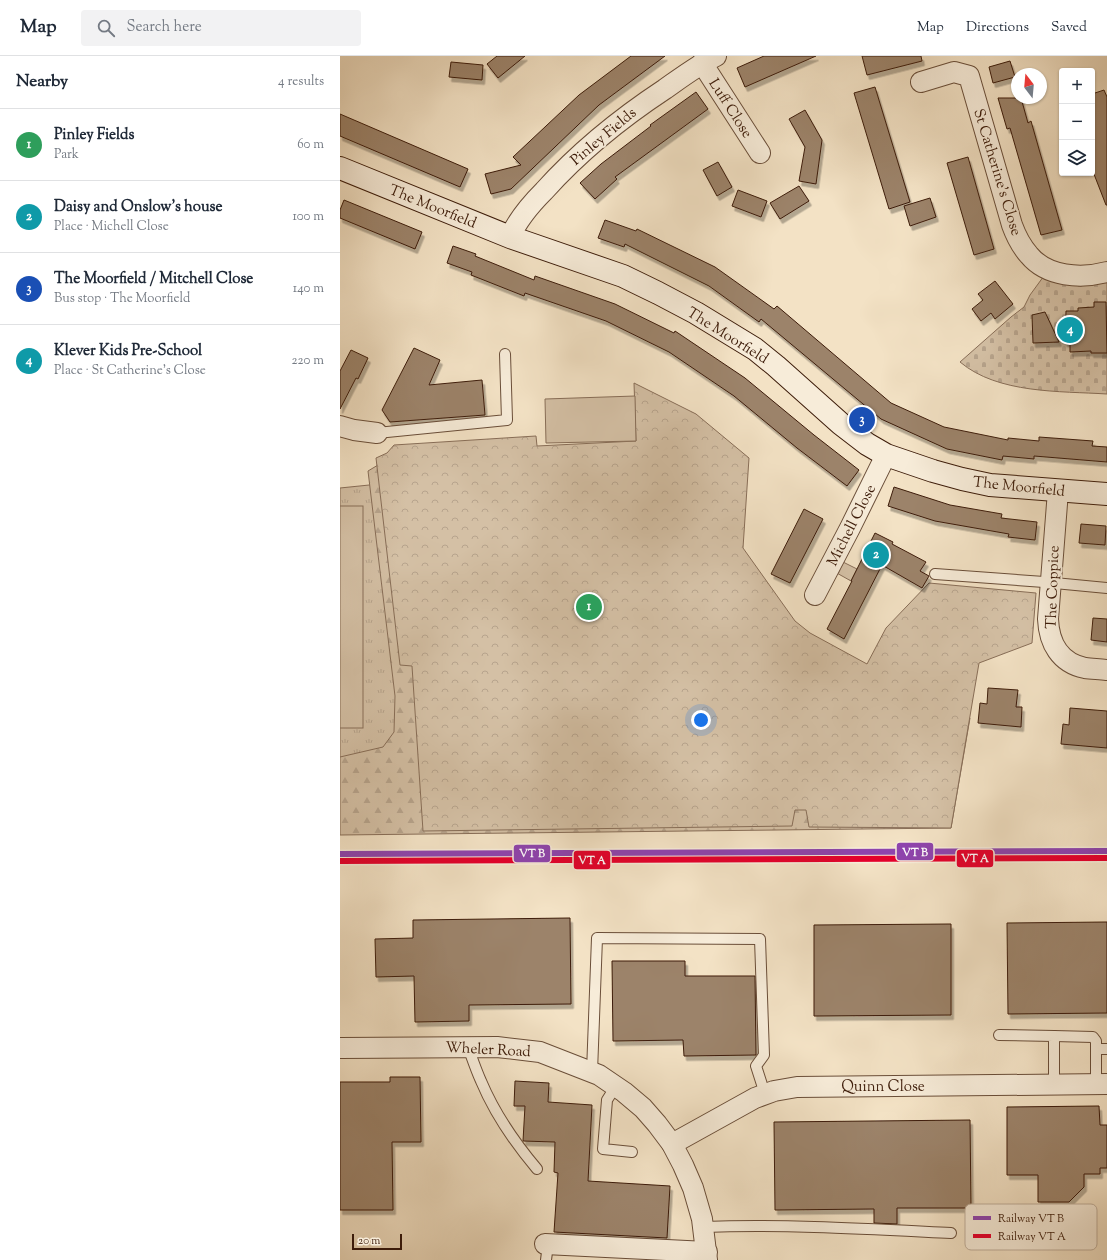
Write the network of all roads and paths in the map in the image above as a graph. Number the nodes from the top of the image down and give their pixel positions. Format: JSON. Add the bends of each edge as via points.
{"nodes":[{"id":1,"x":709,"y":60,"type":"edge"},
{"id":2,"x":921,"y":82,"type":"dead end"},
{"id":3,"x":760,"y":153,"type":"dead end"},
{"id":4,"x":340,"y":168,"type":"edge"},
{"id":5,"x":510,"y":237,"type":"junction"},
{"id":6,"x":1107,"y":272,"type":"edge"},
{"id":7,"x":505,"y":354,"type":"dead end"},
{"id":8,"x":340,"y":426,"type":"edge"},
{"id":9,"x":377,"y":433,"type":"joint"},
{"id":10,"x":886,"y":455,"type":"junction"},
{"id":11,"x":1058,"y":491,"type":"junction"},
{"id":12,"x":1107,"y":494,"type":"edge"},
{"id":13,"x":935,"y":574,"type":"dead end"},
{"id":14,"x":1051,"y":582,"type":"junction"},
{"id":15,"x":1107,"y":588,"type":"edge"},
{"id":16,"x":815,"y":595,"type":"dead end"},
{"id":17,"x":1107,"y":670,"type":"edge"},
{"id":18,"x":999,"y":1035,"type":"dead end"},
{"id":19,"x":1054,"y":1036,"type":"junction"},
{"id":20,"x":468,"y":1047,"type":"junction"},
{"id":21,"x":340,"y":1048,"type":"edge"},
{"id":22,"x":1096,"y":1049,"type":"junction"},
{"id":23,"x":1107,"y":1049,"type":"edge"},
{"id":24,"x":592,"y":1072,"type":"junction"},
{"id":25,"x":1054,"y":1084,"type":"junction"},
{"id":26,"x":1101,"y":1084,"type":"edge"},
{"id":27,"x":616,"y":1086,"type":"junction"},
{"id":28,"x":765,"y":1094,"type":"junction"},
{"id":29,"x":672,"y":1144,"type":"junction"},
{"id":30,"x":632,"y":1152,"type":"dead end"},
{"id":31,"x":537,"y":1169,"type":"dead end"},
{"id":32,"x":704,"y":1227,"type":"junction"},
{"id":33,"x":951,"y":1233,"type":"dead end"},
{"id":34,"x":546,"y":1249,"type":"edge"},
{"id":35,"x":624,"y":1254,"type":"edge"},
{"id":36,"x":708,"y":1256,"type":"edge"}],
"edges":[{"from":1,"to":3,"type":"street","name":"Luff Close"},
{"from":1,"to":5,"type":"street","name":"Pinley Fields","via":[[636,108],[594,143],[557,176],[526,210]]},
{"from":2,"to":6,"type":"street","name":"St Catherine's Close","via":[[954,72],[969,76],[1012,225],[1020,243],[1030,256],[1044,267],[1059,273],[1077,276]]},
{"from":4,"to":5,"type":"street","name":"The Moorfield"},
{"from":5,"to":10,"type":"street","name":"The Moorfield","via":[[623,276],[696,314],[755,349],[841,424]]},
{"from":7,"to":9,"type":"lane","via":[[507,420]]},
{"from":8,"to":9,"type":"street"},
{"from":10,"to":11,"type":"street","name":"The Moorfield","via":[[940,473],[990,485]]},
{"from":10,"to":16,"type":"street","name":"Michell Close"},
{"from":11,"to":12,"type":"street","name":"The Moorfield"},
{"from":11,"to":14,"type":"street","name":"The Coppice"},
{"from":13,"to":14,"type":"lane"},
{"from":14,"to":15,"type":"lane"},
{"from":14,"to":17,"type":"street","name":"The Coppice","via":[[1048,620],[1053,644],[1060,654],[1072,663],[1084,668]]},
{"from":18,"to":19,"type":"lane"},
{"from":19,"to":22,"type":"lane","via":[[1093,1037]]},
{"from":19,"to":25,"type":"lane"},
{"from":20,"to":21,"type":"street","name":"Wheler Road"},
{"from":20,"to":24,"type":"street","name":"Wheler Road","via":[[497,1047],[540,1052]]},
{"from":20,"to":31,"type":"lane","via":[[482,1083],[501,1119]]},
{"from":22,"to":23,"type":"lane"},
{"from":22,"to":26,"type":"lane"},
{"from":24,"to":27,"type":"street","name":"Wheler Road"},
{"from":24,"to":28,"type":"lane","via":[[597,938],[760,939],[764,1054],[756,1066]]},
{"from":25,"to":26,"type":"street","name":"Quinn Close"},
{"from":25,"to":28,"type":"street","name":"Quinn Close","via":[[818,1086],[796,1087]]},
{"from":27,"to":29,"type":"street","name":"Wheler Road","via":[[643,1108]]},
{"from":27,"to":30,"type":"lane","via":[[607,1100],[603,1149]]},
{"from":28,"to":29,"type":"street","name":"Quinn Close"},
{"from":29,"to":32,"type":"street","name":"Wheler Road","via":[[693,1188]]},
{"from":32,"to":33,"type":"lane","via":[[840,1228]]},
{"from":32,"to":36,"type":"street","name":"Wheler Road"},
{"from":34,"to":35,"type":"street"},
{"from":35,"to":36,"type":"street"}]}
